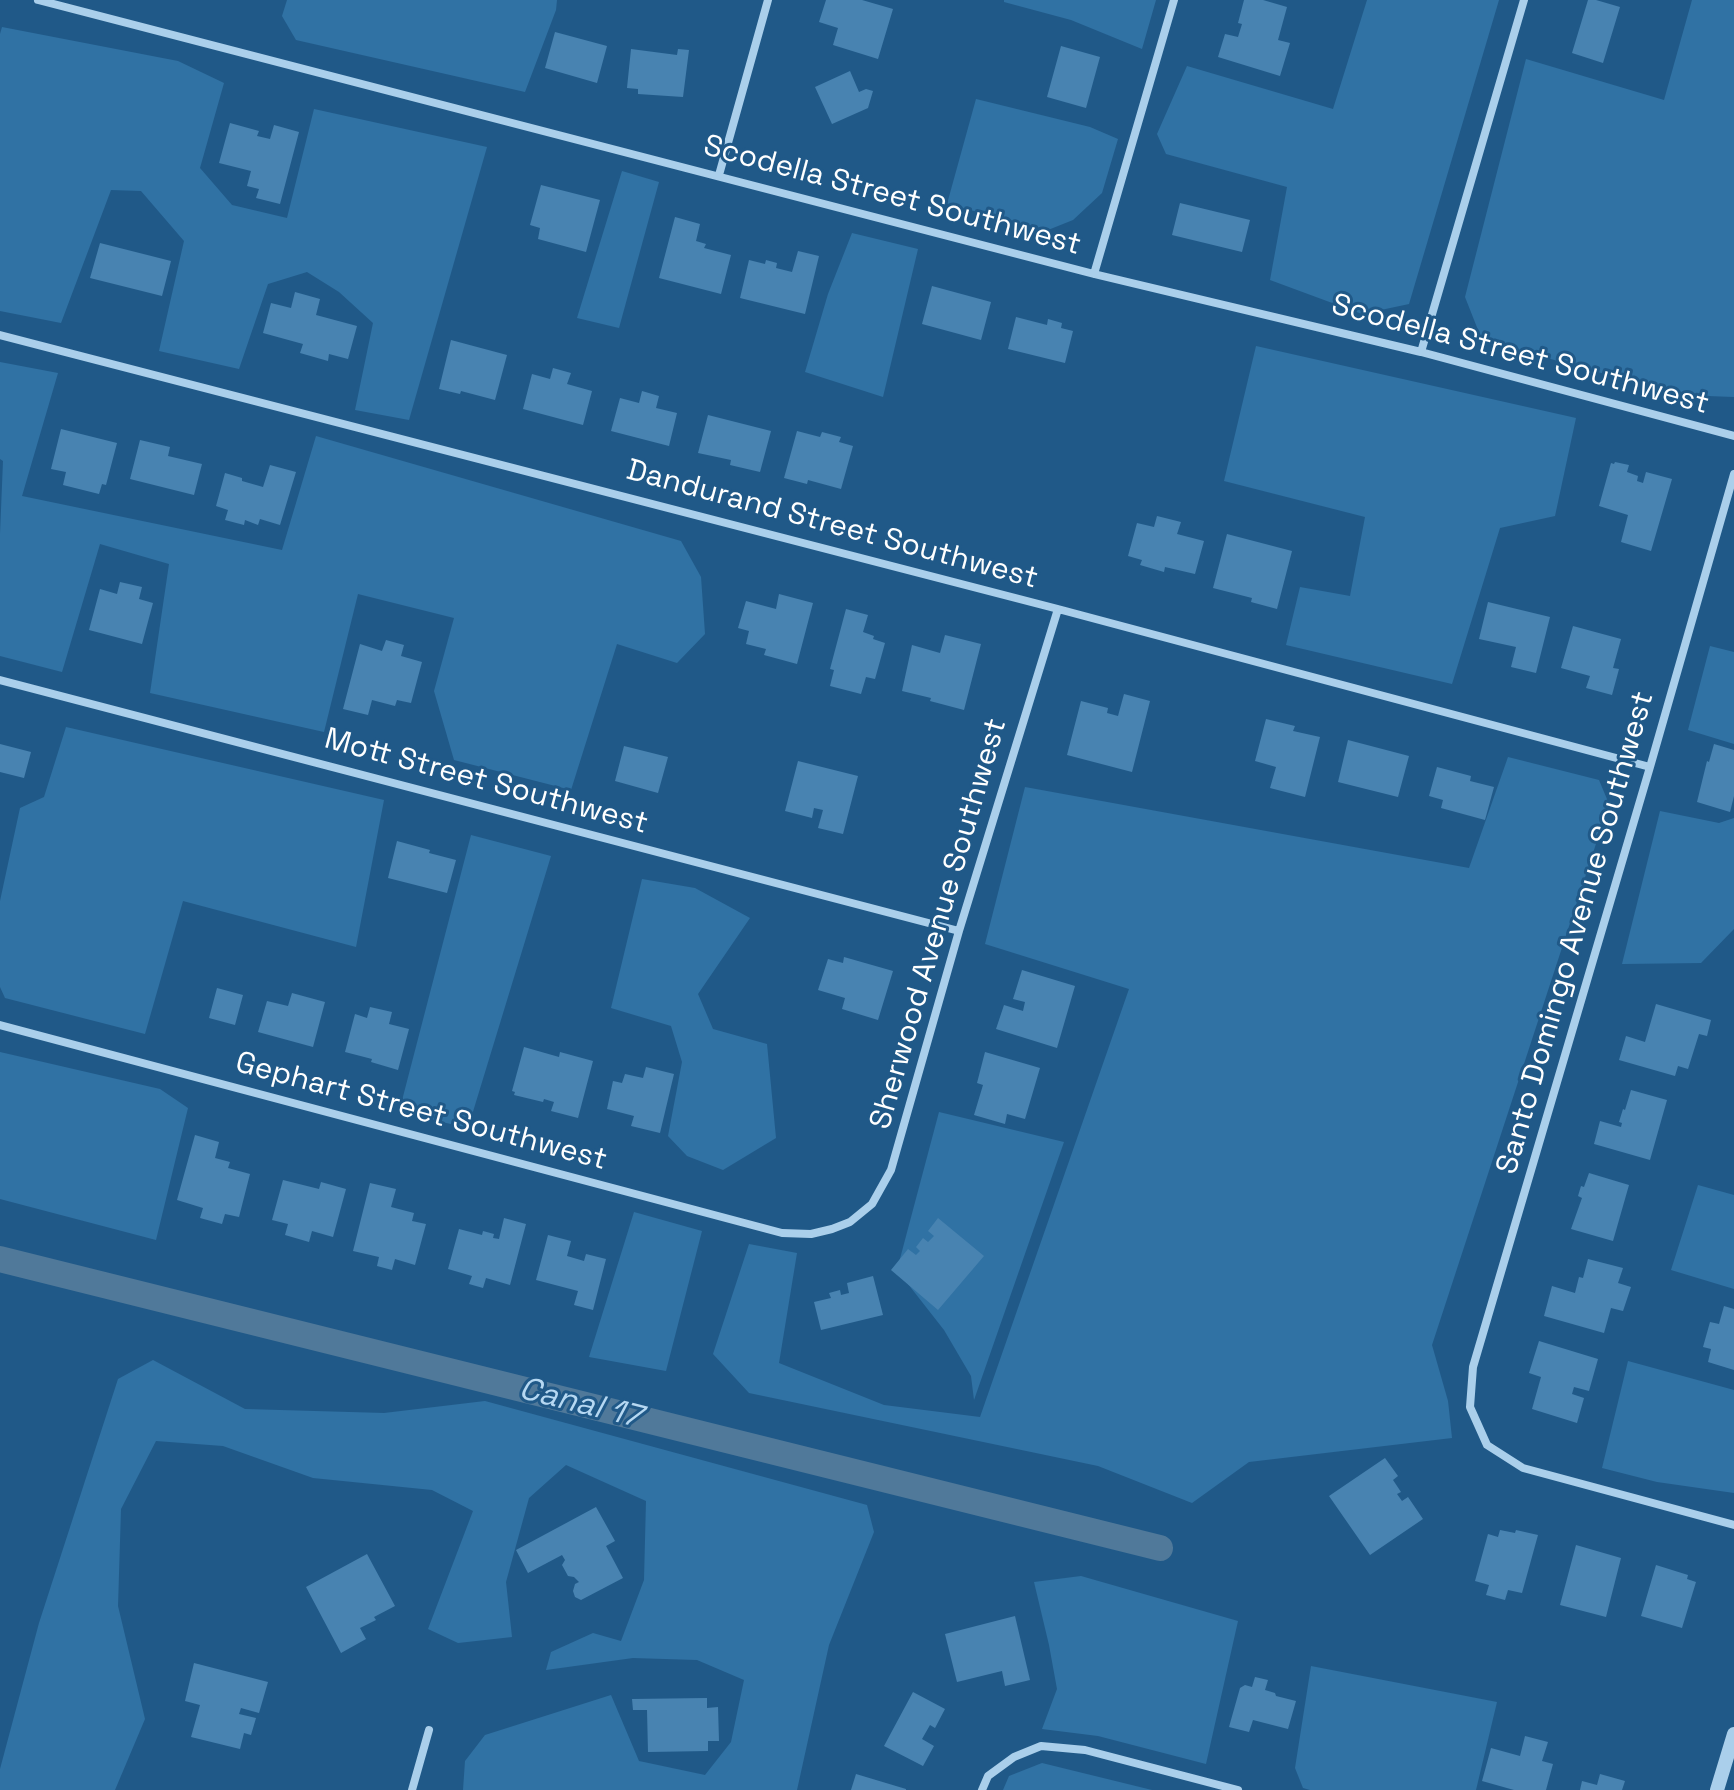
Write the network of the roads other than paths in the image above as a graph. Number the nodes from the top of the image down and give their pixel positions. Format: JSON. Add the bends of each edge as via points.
{"nodes":[{"id":1,"x":38,"y":0,"type":"edge"},
{"id":2,"x":768,"y":0,"type":"edge"},
{"id":3,"x":1174,"y":0,"type":"edge"},
{"id":4,"x":1524,"y":0,"type":"edge"},
{"id":5,"x":719,"y":175,"type":"junction"},
{"id":6,"x":1094,"y":274,"type":"junction"},
{"id":7,"x":0,"y":335,"type":"edge"},
{"id":8,"x":1421,"y":352,"type":"junction"},
{"id":9,"x":1734,"y":436,"type":"edge"},
{"id":10,"x":1734,"y":474,"type":"edge"},
{"id":11,"x":1058,"y":609,"type":"junction"},
{"id":12,"x":0,"y":680,"type":"edge"},
{"id":13,"x":1650,"y":767,"type":"junction"},
{"id":14,"x":959,"y":931,"type":"junction"},
{"id":15,"x":0,"y":1025,"type":"edge"},
{"id":16,"x":832,"y":1229,"type":"joint"},
{"id":17,"x":1734,"y":1525,"type":"edge"},
{"id":18,"x":429,"y":1730,"type":"dead end"},
{"id":19,"x":1734,"y":1734,"type":"edge"},
{"id":20,"x":412,"y":1790,"type":"edge"},
{"id":21,"x":982,"y":1790,"type":"edge"},
{"id":22,"x":1238,"y":1790,"type":"edge"},
{"id":23,"x":1717,"y":1790,"type":"edge"}],
"edges":[{"from":1,"to":5,"type":"street","name":"Scodella Street Southwest"},
{"from":2,"to":5,"type":"street"},
{"from":3,"to":6,"type":"street"},
{"from":4,"to":8,"type":"street"},
{"from":5,"to":6,"type":"street","name":"Scodella Street Southwest"},
{"from":6,"to":8,"type":"street","name":"Scodella Street Southwest"},
{"from":7,"to":11,"type":"street","name":"Dandurand Street Southwest"},
{"from":8,"to":9,"type":"street","name":"Scodella Street Southwest"},
{"from":10,"to":13,"type":"street","name":"Santo Domingo Avenue Southwest"},
{"from":11,"to":13,"type":"street","name":"Dandurand Street Southwest"},
{"from":11,"to":14,"type":"street","name":"Sherwood Avenue Southwest"},
{"from":12,"to":14,"type":"street","name":"Mott Street Southwest"},
{"from":13,"to":17,"type":"street","name":"Santo Domingo Avenue Southwest","via":[[1473,1367],[1470,1407],[1487,1445],[1523,1468]]},
{"from":14,"to":16,"type":"street","name":"Sherwood Avenue Southwest","via":[[891,1170],[872,1204]]},
{"from":15,"to":16,"type":"street","name":"Gephart Street Southwest","via":[[782,1233]]},
{"from":18,"to":20,"type":"street"},
{"from":19,"to":23,"type":"street"},
{"from":21,"to":22,"type":"street","via":[[988,1776],[1041,1746],[1085,1750]]}]}
